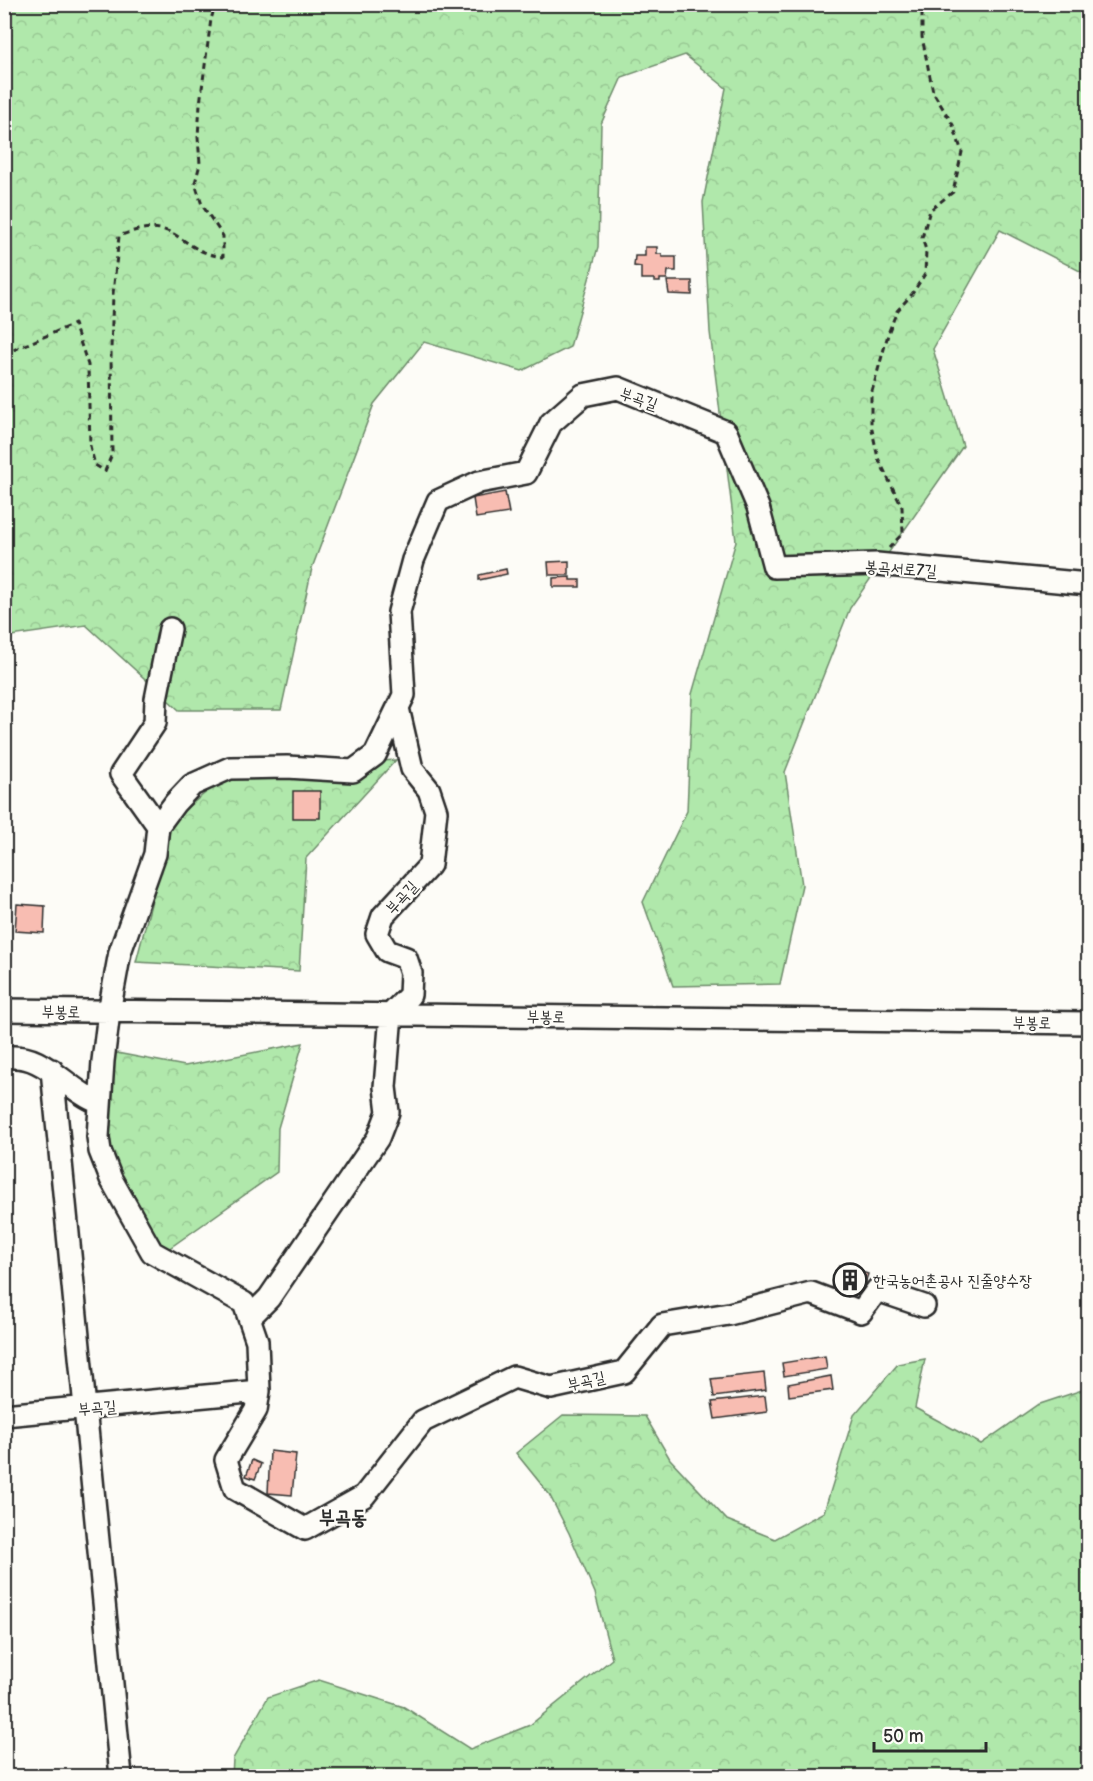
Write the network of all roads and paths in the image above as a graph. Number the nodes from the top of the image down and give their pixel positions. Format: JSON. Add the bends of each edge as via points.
{"nodes":[{"id":1,"x":216,"y":4,"type":"edge"},
{"id":2,"x":922,"y":4,"type":"edge"},
{"id":3,"x":4,"y":354,"type":"edge"},
{"id":4,"x":758,"y":507,"type":"joint"},
{"id":5,"x":878,"y":564,"type":"junction"},
{"id":6,"x":1089,"y":584,"type":"edge"},
{"id":7,"x":170,"y":629,"type":"dead end"},
{"id":8,"x":398,"y":708,"type":"junction"},
{"id":9,"x":158,"y":826,"type":"junction"},
{"id":10,"x":4,"y":1010,"type":"edge"},
{"id":11,"x":109,"y":1012,"type":"junction"},
{"id":12,"x":391,"y":1014,"type":"junction"},
{"id":13,"x":1089,"y":1023,"type":"edge"},
{"id":14,"x":4,"y":1058,"type":"edge"},
{"id":15,"x":52,"y":1070,"type":"junction"},
{"id":16,"x":100,"y":1103,"type":"junction"},
{"id":17,"x":924,"y":1306,"type":"dead end"},
{"id":18,"x":249,"y":1318,"type":"junction"},
{"id":19,"x":259,"y":1391,"type":"junction"},
{"id":20,"x":84,"y":1408,"type":"junction"},
{"id":21,"x":4,"y":1415,"type":"edge"},
{"id":22,"x":121,"y":1776,"type":"edge"}],
"edges":[{"from":1,"to":3,"type":"path","via":[[200,104],[200,164],[195,183],[202,205],[223,236],[223,257],[209,255],[157,227],[119,236],[111,349],[112,454],[105,471],[95,465],[90,446],[88,365],[74,324]]},
{"from":2,"to":5,"type":"path","via":[[922,37],[933,92],[953,125],[962,152],[953,192],[930,210],[922,238],[927,250],[925,274],[897,311],[871,395],[875,447],[902,507],[903,533]]},
{"from":4,"to":5,"type":"street","name":"봉곡서로7길","via":[[774,567]]},
{"from":4,"to":8,"type":"street","name":"부곡길","via":[[726,432],[618,388],[583,395],[551,423],[526,473],[478,482],[438,501],[413,560],[399,612],[404,695]]},
{"from":5,"to":6,"type":"street","name":"봉곡서로7길"},
{"from":7,"to":9,"type":"street","via":[[155,723],[121,774]]},
{"from":8,"to":9,"type":"street","name":"부곡길","via":[[375,755],[353,771],[230,768],[192,785]]},
{"from":8,"to":12,"type":"street","name":"부곡길","via":[[412,769],[429,790],[436,811],[430,865],[383,916],[376,934],[387,951],[406,958],[411,973],[410,995]]},
{"from":9,"to":11,"type":"street","name":"부곡길","via":[[155,854],[120,952]]},
{"from":10,"to":11,"type":"street","name":"부봉로"},
{"from":11,"to":12,"type":"street","name":"부봉로"},
{"from":11,"to":16,"type":"street","name":"부곡길"},
{"from":12,"to":13,"type":"street","name":"부봉로"},
{"from":12,"to":18,"type":"street","via":[[385,1087],[388,1112],[378,1138],[269,1298]]},
{"from":14,"to":15,"type":"street","via":[[27,1058]]},
{"from":15,"to":16,"type":"street","via":[[78,1092]]},
{"from":15,"to":20,"type":"street"},
{"from":16,"to":18,"type":"street","name":"부곡길","via":[[100,1150],[111,1179],[152,1252],[244,1303]]},
{"from":17,"to":19,"type":"street","name":"부곡길","via":[[877,1290],[861,1312],[811,1293],[729,1314],[662,1325],[624,1372],[551,1388],[514,1377],[423,1421],[364,1496],[305,1529],[235,1489],[226,1460],[256,1410]]},
{"from":18,"to":19,"type":"street","name":"부곡길","via":[[257,1341]]},
{"from":19,"to":20,"type":"street","name":"부곡길"},
{"from":20,"to":21,"type":"street","name":"부곡길"},
{"from":20,"to":22,"type":"street"}]}
